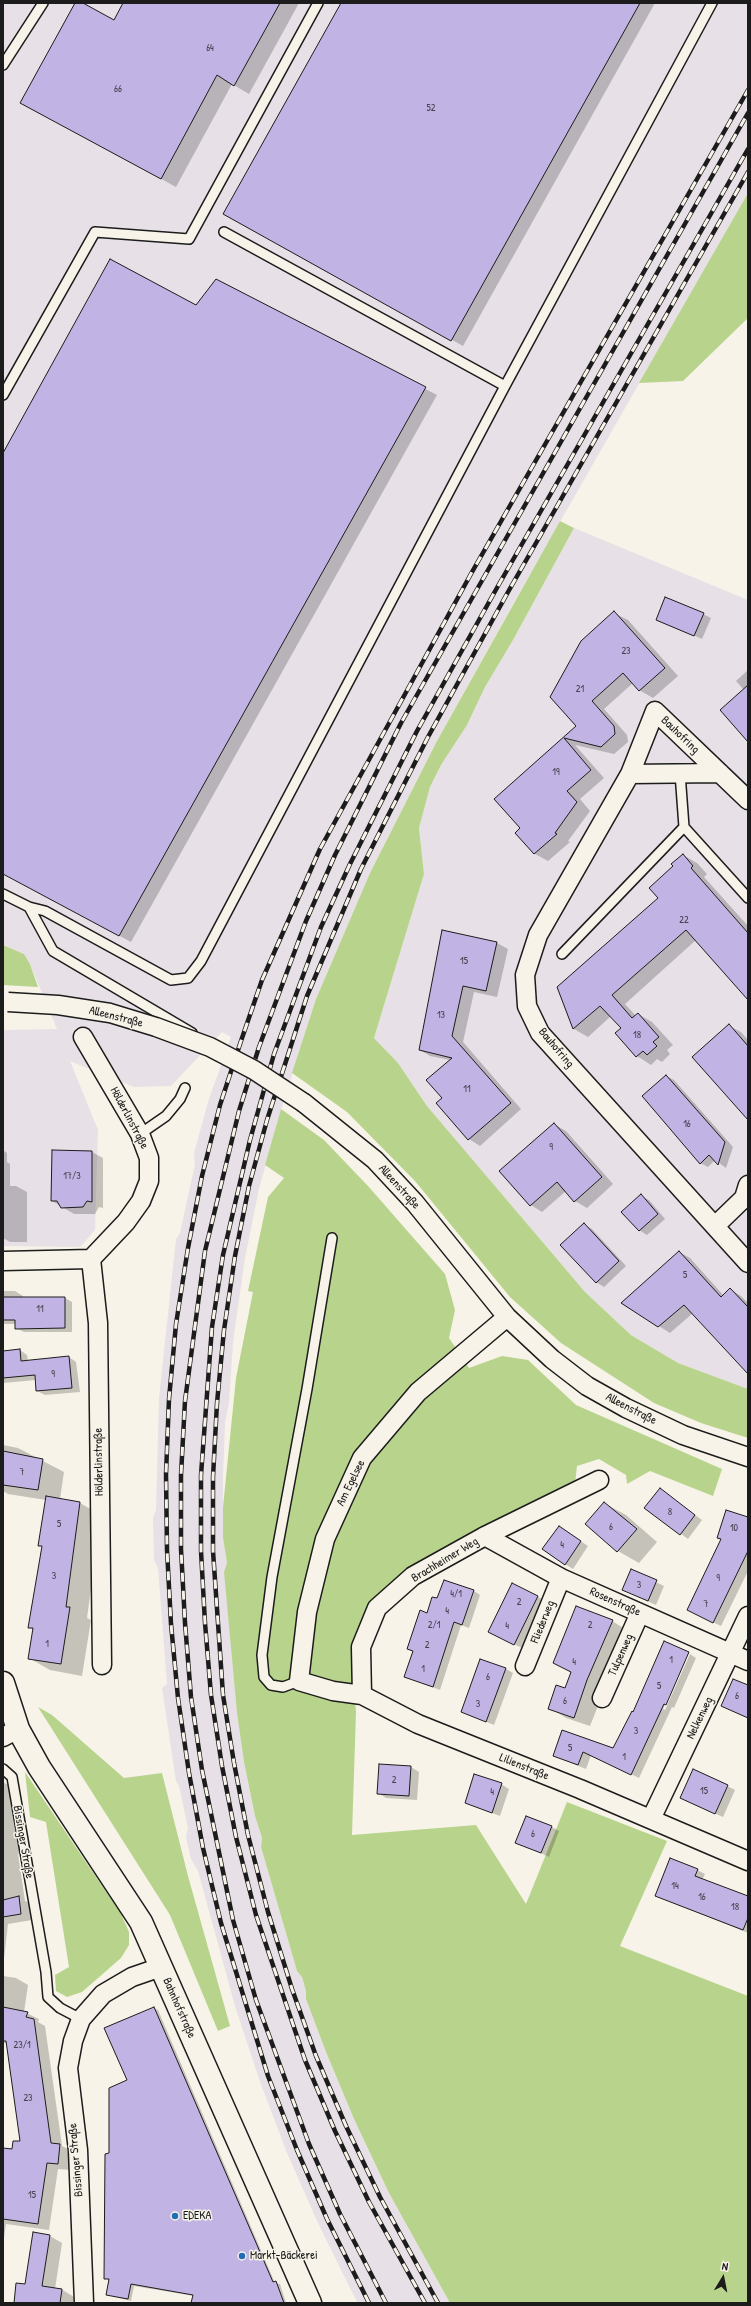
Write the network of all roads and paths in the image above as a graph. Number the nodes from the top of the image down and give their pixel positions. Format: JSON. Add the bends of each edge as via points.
{"nodes":[{"id":1,"x":43,"y":3,"type":"edge"},
{"id":2,"x":318,"y":3,"type":"edge"},
{"id":3,"x":712,"y":3,"type":"edge"},
{"id":4,"x":3,"y":65,"type":"edge"},
{"id":5,"x":224,"y":232,"type":"dead end"},
{"id":6,"x":505,"y":386,"type":"junction"},
{"id":7,"x":3,"y":395,"type":"edge"},
{"id":8,"x":680,"y":773,"type":"junction"},
{"id":9,"x":720,"y":773,"type":"junction"},
{"id":10,"x":630,"y":774,"type":"junction"},
{"id":11,"x":748,"y":800,"type":"edge"},
{"id":12,"x":684,"y":827,"type":"junction"},
{"id":13,"x":3,"y":894,"type":"edge"},
{"id":14,"x":748,"y":898,"type":"edge"},
{"id":15,"x":28,"y":907,"type":"junction"},
{"id":16,"x":562,"y":954,"type":"dead end"},
{"id":17,"x":6,"y":1002,"type":"edge"},
{"id":18,"x":192,"y":1033,"type":"dead end"},
{"id":19,"x":83,"y":1037,"type":"dead end"},
{"id":20,"x":186,"y":1088,"type":"dead end"},
{"id":21,"x":140,"y":1134,"type":"junction"},
{"id":22,"x":748,"y":1185,"type":"edge"},
{"id":23,"x":714,"y":1226,"type":"junction"},
{"id":24,"x":332,"y":1238,"type":"dead end"},
{"id":25,"x":91,"y":1258,"type":"junction"},
{"id":26,"x":3,"y":1261,"type":"edge"},
{"id":27,"x":748,"y":1263,"type":"edge"},
{"id":28,"x":507,"y":1317,"type":"junction"},
{"id":29,"x":748,"y":1457,"type":"edge"},
{"id":30,"x":599,"y":1480,"type":"dead end"},
{"id":31,"x":485,"y":1536,"type":"junction"},
{"id":32,"x":561,"y":1578,"type":"junction"},
{"id":33,"x":640,"y":1613,"type":"junction"},
{"id":34,"x":748,"y":1616,"type":"edge"},
{"id":35,"x":731,"y":1653,"type":"junction"},
{"id":36,"x":748,"y":1661,"type":"edge"},
{"id":37,"x":102,"y":1665,"type":"dead end"},
{"id":38,"x":525,"y":1666,"type":"dead end"},
{"id":39,"x":299,"y":1681,"type":"junction"},
{"id":40,"x":3,"y":1683,"type":"edge"},
{"id":41,"x":362,"y":1695,"type":"junction"},
{"id":42,"x":602,"y":1698,"type":"dead end"},
{"id":43,"x":11,"y":1733,"type":"edge"},
{"id":44,"x":3,"y":1769,"type":"edge"},
{"id":45,"x":651,"y":1820,"type":"junction"},
{"id":46,"x":748,"y":1861,"type":"edge"},
{"id":47,"x":161,"y":1967,"type":"junction"},
{"id":48,"x":81,"y":2019,"type":"junction"},
{"id":49,"x":84,"y":2303,"type":"edge"},
{"id":50,"x":310,"y":2303,"type":"edge"}],
"edges":[{"from":1,"to":4,"type":"lane"},
{"from":2,"to":7,"type":"lane","via":[[189,239],[95,232]]},
{"from":3,"to":6,"type":"lane"},
{"from":5,"to":6,"type":"lane"},
{"from":6,"to":15,"type":"lane","via":[[201,961],[188,978],[171,980],[45,911]]},
{"from":8,"to":9,"type":"street","name":"Bauhofring"},
{"from":8,"to":10,"type":"street","name":"Bauhofring"},
{"from":8,"to":12,"type":"lane"},
{"from":9,"to":10,"type":"street","name":"Bauhofring","via":[[655,710]]},
{"from":9,"to":11,"type":"street","name":"Bauhofring"},
{"from":10,"to":23,"type":"street","name":"Bauhofring","via":[[538,935],[525,975],[527,1006],[540,1033]]},
{"from":12,"to":14,"type":"lane"},
{"from":12,"to":16,"type":"lane"},
{"from":13,"to":15,"type":"lane"},
{"from":15,"to":18,"type":"lane","via":[[53,952]]},
{"from":17,"to":28,"type":"street","name":"Alleenstraße","bridge":true,"via":[[58,1005],[110,1013],[210,1047],[254,1070],[304,1103],[375,1160],[415,1203]]},
{"from":19,"to":21,"type":"street","name":"Hölderlinstraße"},
{"from":20,"to":21,"type":"lane","via":[[166,1116]]},
{"from":21,"to":25,"type":"street","name":"Hölderlinstraße","via":[[149,1158],[149,1181],[141,1201],[126,1222]]},
{"from":22,"to":23,"type":"street","via":[[744,1198]]},
{"from":23,"to":27,"type":"street","name":"Bauhofring"},
{"from":24,"to":39,"type":"lane","via":[[272,1577],[262,1655],[264,1677],[271,1685],[283,1687]]},
{"from":25,"to":26,"type":"street"},
{"from":25,"to":37,"type":"street","name":"Hölderlinstraße","via":[[98,1323]]},
{"from":28,"to":29,"type":"street","name":"Alleenstraße","via":[[552,1359],[587,1386],[682,1435]]},
{"from":28,"to":39,"type":"street","name":"Am Egelsee","via":[[418,1392],[362,1458],[325,1539],[307,1612]]},
{"from":30,"to":31,"type":"street","name":"Brachheimer Weg"},
{"from":31,"to":32,"type":"street","name":"Rosenstraße"},
{"from":31,"to":41,"type":"street","name":"Brachheimer Weg","via":[[413,1576],[377,1608],[361,1647]]},
{"from":32,"to":33,"type":"street","name":"Rosenstraße"},
{"from":32,"to":38,"type":"street","name":"Fliederweg"},
{"from":33,"to":35,"type":"street","name":"Rosenstraße"},
{"from":33,"to":42,"type":"street","name":"Tulpenweg"},
{"from":34,"to":35,"type":"street","name":"Nelkenweg"},
{"from":35,"to":36,"type":"street","name":"Rosenstraße"},
{"from":35,"to":45,"type":"street","name":"Nelkenweg"},
{"from":39,"to":41,"type":"street","name":"Lilienstraße","via":[[333,1691]]},
{"from":40,"to":43,"type":"main road"},
{"from":41,"to":45,"type":"street","name":"Lilienstraße","via":[[418,1724]]},
{"from":43,"to":47,"type":"main road","name":"Bahnhofstraße","via":[[39,1767],[141,1922]]},
{"from":44,"to":48,"type":"lane","name":"Bissinger Straße","via":[[12,1777],[46,1972],[48,1998]]},
{"from":45,"to":46,"type":"street","name":"Lilienstraße"},
{"from":47,"to":48,"type":"street","name":"Bissinger Straße","via":[[122,1982],[103,1994]]},
{"from":47,"to":50,"type":"main road","name":"Bahnhofstraße"},
{"from":48,"to":49,"type":"street","name":"Bissinger Straße","via":[[73,2041],[68,2068],[78,2150]]}]}
